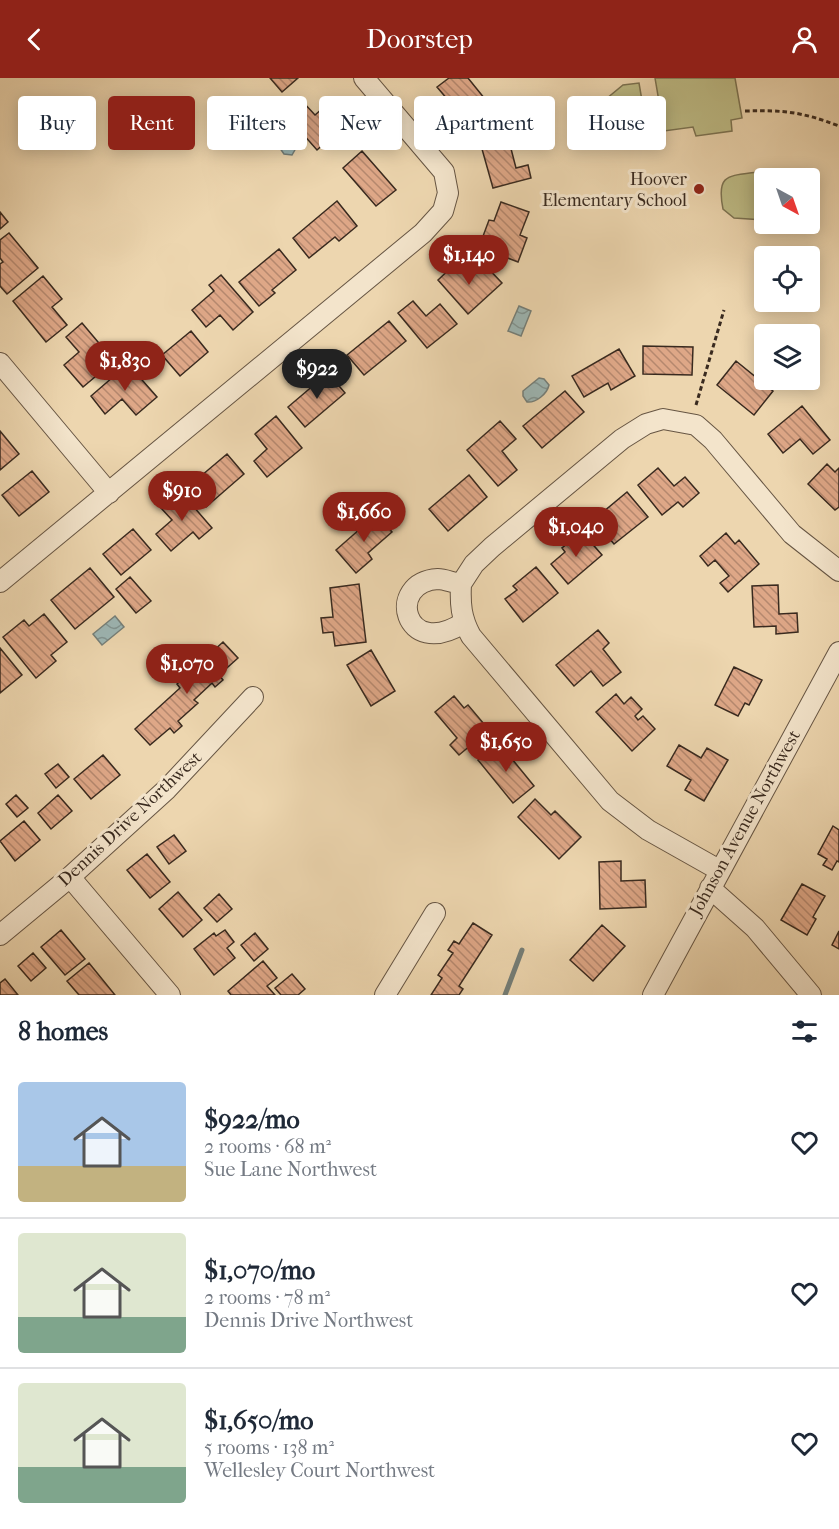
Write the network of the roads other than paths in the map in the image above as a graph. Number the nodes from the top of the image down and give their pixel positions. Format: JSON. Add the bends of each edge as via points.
{"nodes":[{"id":1,"x":364,"y":78,"type":"edge"},
{"id":2,"x":0,"y":363,"type":"edge"},
{"id":3,"x":109,"y":493,"type":"junction"},
{"id":4,"x":839,"y":571,"type":"edge"},
{"id":5,"x":0,"y":582,"type":"edge"},
{"id":6,"x":461,"y":584,"type":"junction"},
{"id":7,"x":464,"y":623,"type":"junction"},
{"id":8,"x":839,"y":652,"type":"edge"},
{"id":9,"x":253,"y":697,"type":"dead end"},
{"id":10,"x":70,"y":877,"type":"junction"},
{"id":11,"x":715,"y":879,"type":"junction"},
{"id":12,"x":435,"y":913,"type":"dead end"},
{"id":13,"x":0,"y":935,"type":"edge"},
{"id":14,"x":170,"y":995,"type":"edge"},
{"id":15,"x":385,"y":995,"type":"edge"},
{"id":16,"x":653,"y":995,"type":"edge"},
{"id":17,"x":812,"y":995,"type":"edge"}],
"edges":[{"from":1,"to":3,"type":"street","via":[[444,172],[448,193],[443,211],[423,233]]},
{"from":2,"to":3,"type":"street"},
{"from":3,"to":5,"type":"street"},
{"from":4,"to":6,"type":"street","via":[[792,534],[696,425],[663,419],[622,439],[492,547]]},
{"from":6,"to":7,"type":"street"},
{"from":6,"to":7,"type":"street","via":[[441,579],[427,581],[407,601],[407,617],[416,628],[430,634]]},
{"from":7,"to":11,"type":"street","via":[[610,801]]},
{"from":8,"to":11,"type":"street","name":"Johnson Avenue Northwest"},
{"from":9,"to":10,"type":"street","name":"Dennis Drive Northwest","via":[[167,789]]},
{"from":10,"to":13,"type":"street","name":"Dennis Drive Northwest"},
{"from":10,"to":14,"type":"street"},
{"from":11,"to":16,"type":"street","name":"Johnson Avenue Northwest"},
{"from":11,"to":17,"type":"street"},
{"from":12,"to":15,"type":"street"}]}
